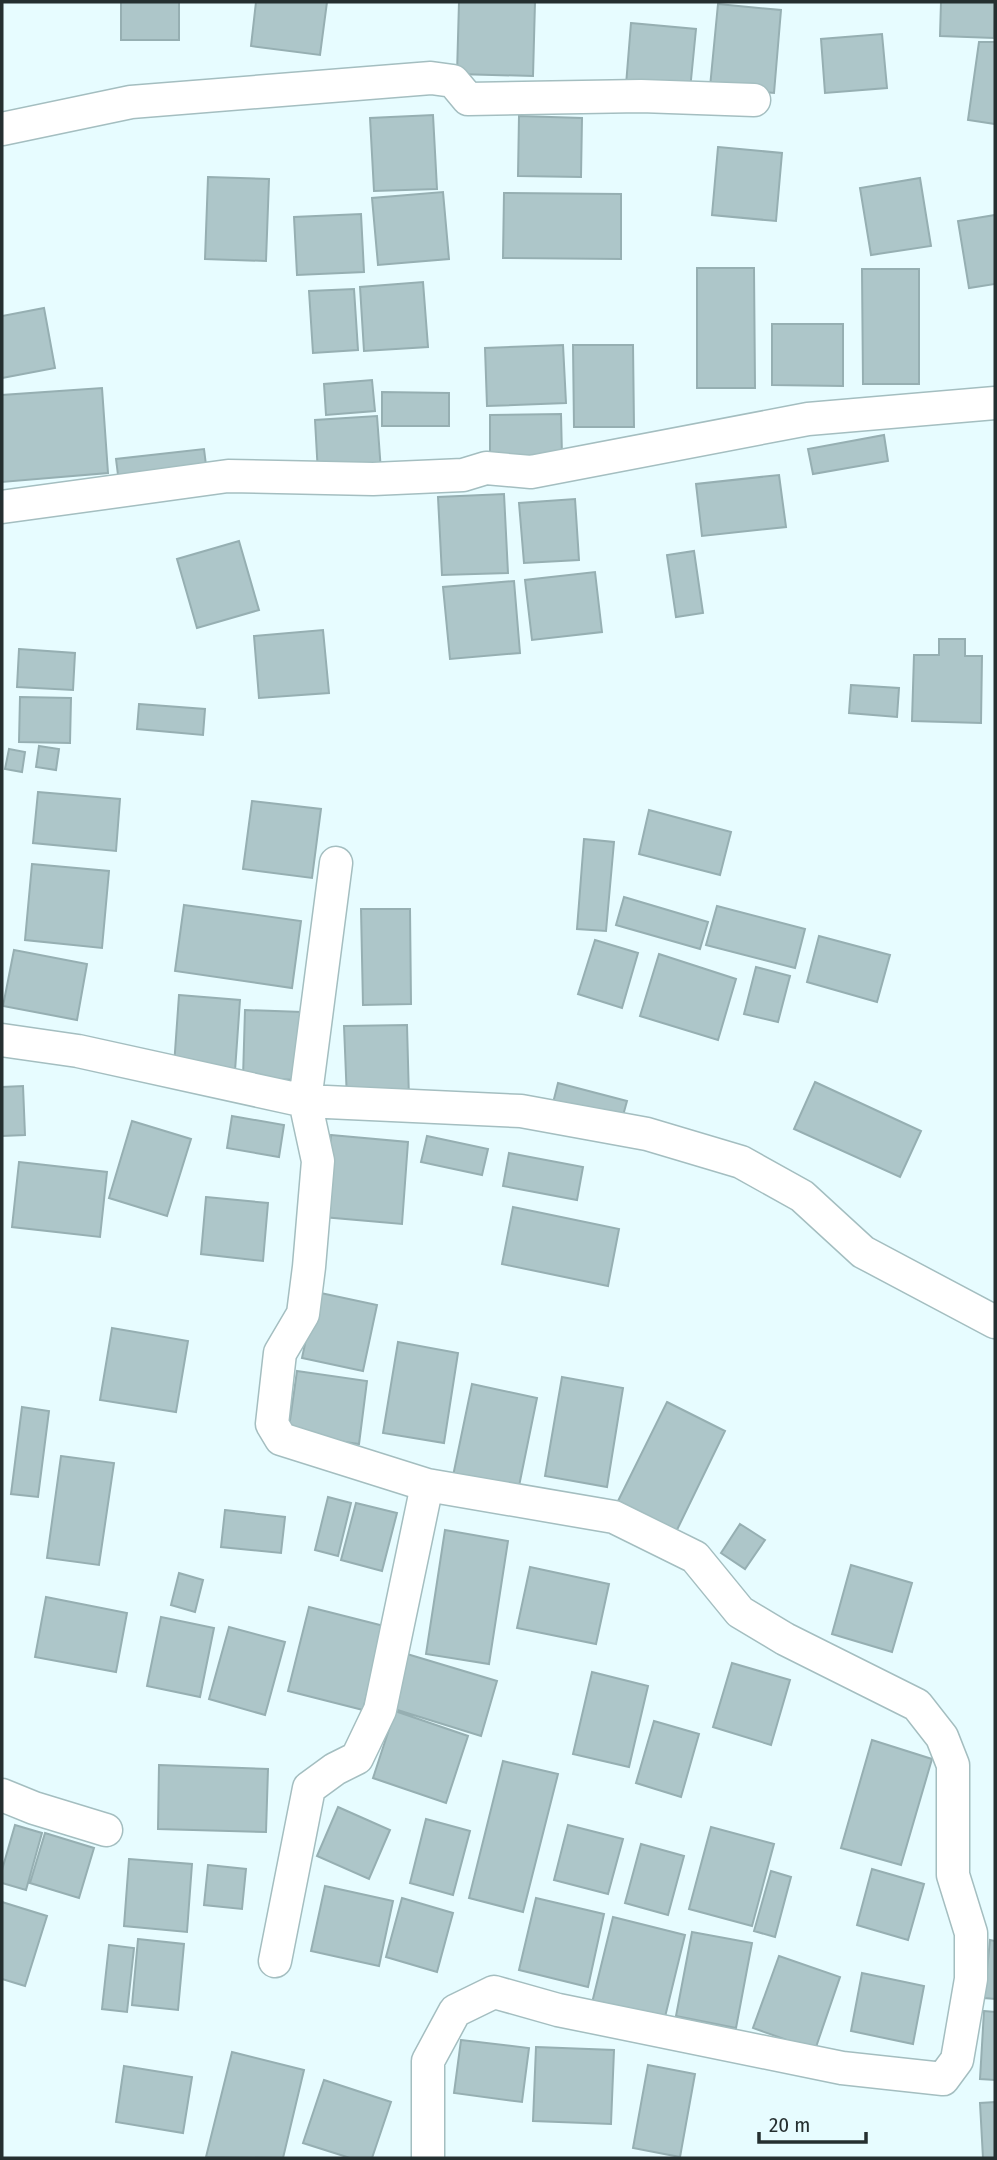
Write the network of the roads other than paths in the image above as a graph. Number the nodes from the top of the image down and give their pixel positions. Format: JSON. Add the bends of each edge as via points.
{"nodes":[{"id":1,"x":754,"y":100,"type":"dead end"},
{"id":2,"x":2,"y":129,"type":"edge"},
{"id":3,"x":995,"y":403,"type":"edge"},
{"id":4,"x":2,"y":507,"type":"edge"},
{"id":5,"x":336,"y":863,"type":"dead end"},
{"id":6,"x":2,"y":1040,"type":"edge"},
{"id":7,"x":305,"y":1101,"type":"junction"},
{"id":8,"x":995,"y":1322,"type":"edge"},
{"id":9,"x":427,"y":1485,"type":"junction"},
{"id":10,"x":2,"y":1795,"type":"edge"},
{"id":11,"x":106,"y":1830,"type":"dead end"},
{"id":12,"x":275,"y":1961,"type":"dead end"},
{"id":13,"x":428,"y":2158,"type":"edge"}],
"edges":[{"from":1,"to":2,"type":"street","via":[[641,96],[468,99],[453,81],[431,78],[131,102]]},
{"from":3,"to":4,"type":"street","via":[[808,419],[531,472],[486,468],[463,475],[373,480],[228,476]]},
{"from":5,"to":7,"type":"street"},
{"from":6,"to":7,"type":"street","via":[[78,1051]]},
{"from":7,"to":8,"type":"street","via":[[521,1111],[647,1134],[741,1162],[802,1196],[863,1252]]},
{"from":7,"to":9,"type":"street","via":[[318,1161],[309,1267],[303,1314],[279,1353],[272,1424],[281,1439]]},
{"from":9,"to":12,"type":"street","via":[[380,1710],[357,1758],[309,1788]]},
{"from":9,"to":13,"type":"street","via":[[614,1517],[695,1557],[740,1612],[917,1705],[942,1737],[953,1765],[953,1875],[971,1933],[971,1979],[957,2060],[943,2079],[842,2068],[585,2016],[494,1992],[455,2011],[428,2061]]},
{"from":10,"to":11,"type":"street"}]}
